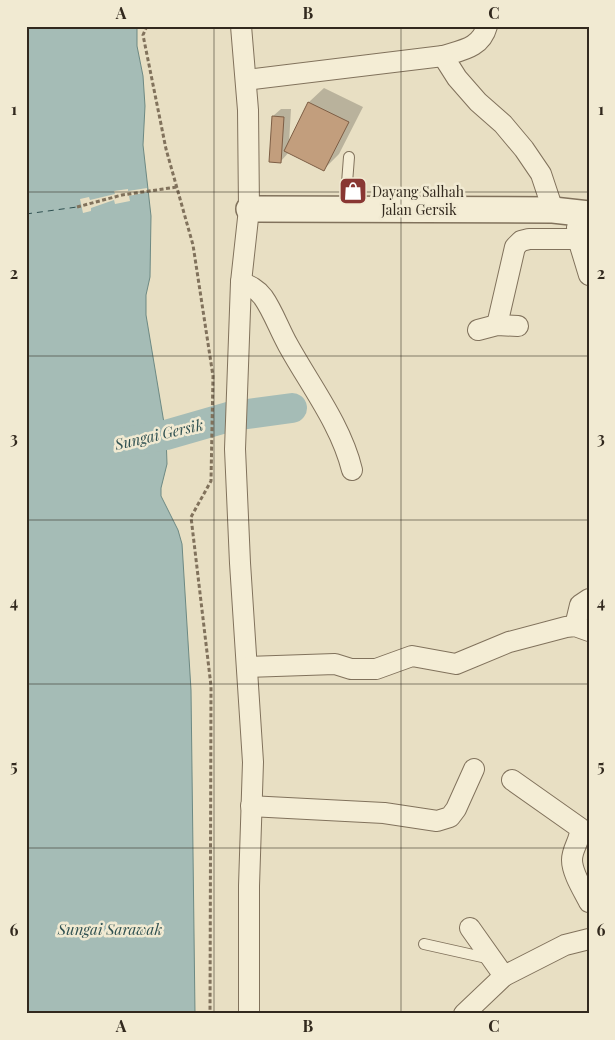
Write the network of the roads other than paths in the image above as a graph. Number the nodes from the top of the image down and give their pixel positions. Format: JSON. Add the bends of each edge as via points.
{"nodes":[{"id":1,"x":241,"y":26,"type":"edge"},
{"id":2,"x":488,"y":26,"type":"edge"},
{"id":3,"x":443,"y":56,"type":"junction"},
{"id":4,"x":246,"y":80,"type":"junction"},
{"id":5,"x":349,"y":157,"type":"dead end"},
{"id":6,"x":249,"y":209,"type":"junction"},
{"id":7,"x":345,"y":209,"type":"junction"},
{"id":8,"x":572,"y":212,"type":"edge"},
{"id":9,"x":578,"y":239,"type":"junction"},
{"id":10,"x":589,"y":275,"type":"edge"},
{"id":11,"x":241,"y":282,"type":"junction"},
{"id":12,"x":518,"y":326,"type":"dead end"},
{"id":13,"x":352,"y":470,"type":"dead end"},
{"id":14,"x":589,"y":599,"type":"edge"},
{"id":15,"x":582,"y":628,"type":"edge"},
{"id":16,"x":248,"y":667,"type":"junction"},
{"id":17,"x":474,"y":769,"type":"dead end"},
{"id":18,"x":512,"y":780,"type":"dead end"},
{"id":19,"x":252,"y":806,"type":"junction"},
{"id":20,"x":589,"y":902,"type":"edge"},
{"id":21,"x":470,"y":928,"type":"dead end"},
{"id":22,"x":589,"y":939,"type":"edge"},
{"id":23,"x":424,"y":944,"type":"dead end"},
{"id":24,"x":492,"y":959,"type":"junction"},
{"id":25,"x":504,"y":976,"type":"junction"},
{"id":26,"x":249,"y":1014,"type":"edge"},
{"id":27,"x":464,"y":1014,"type":"edge"}],
"edges":[{"from":1,"to":4,"type":"street"},
{"from":2,"to":3,"type":"street","via":[[473,47]]},
{"from":3,"to":4,"type":"street"},
{"from":3,"to":8,"type":"street","via":[[457,78],[524,149],[547,188]]},
{"from":4,"to":6,"type":"street"},
{"from":5,"to":7,"type":"lane"},
{"from":6,"to":7,"type":"street","name":"Jalan Gersik"},
{"from":6,"to":11,"type":"street"},
{"from":7,"to":8,"type":"street","name":"Jalan Gersik"},
{"from":8,"to":9,"type":"street"},
{"from":9,"to":10,"type":"street"},
{"from":9,"to":12,"type":"street","via":[[529,239],[515,247],[488,328]]},
{"from":11,"to":13,"type":"street","via":[[254,288],[263,298],[332,420]]},
{"from":11,"to":16,"type":"street","via":[[236,449]]},
{"from":14,"to":15,"type":"street","via":[[580,605]]},
{"from":15,"to":16,"type":"street","via":[[509,642],[456,664],[412,656],[376,669],[351,669],[335,664]]},
{"from":16,"to":19,"type":"street"},
{"from":17,"to":19,"type":"street","via":[[456,809],[450,817],[437,821],[384,813]]},
{"from":18,"to":20,"type":"street","via":[[580,828],[581,835],[572,860]]},
{"from":19,"to":26,"type":"street"},
{"from":21,"to":24,"type":"street"},
{"from":22,"to":25,"type":"street","via":[[565,945]]},
{"from":23,"to":24,"type":"lane"},
{"from":24,"to":25,"type":"street"},
{"from":25,"to":27,"type":"street"}]}
